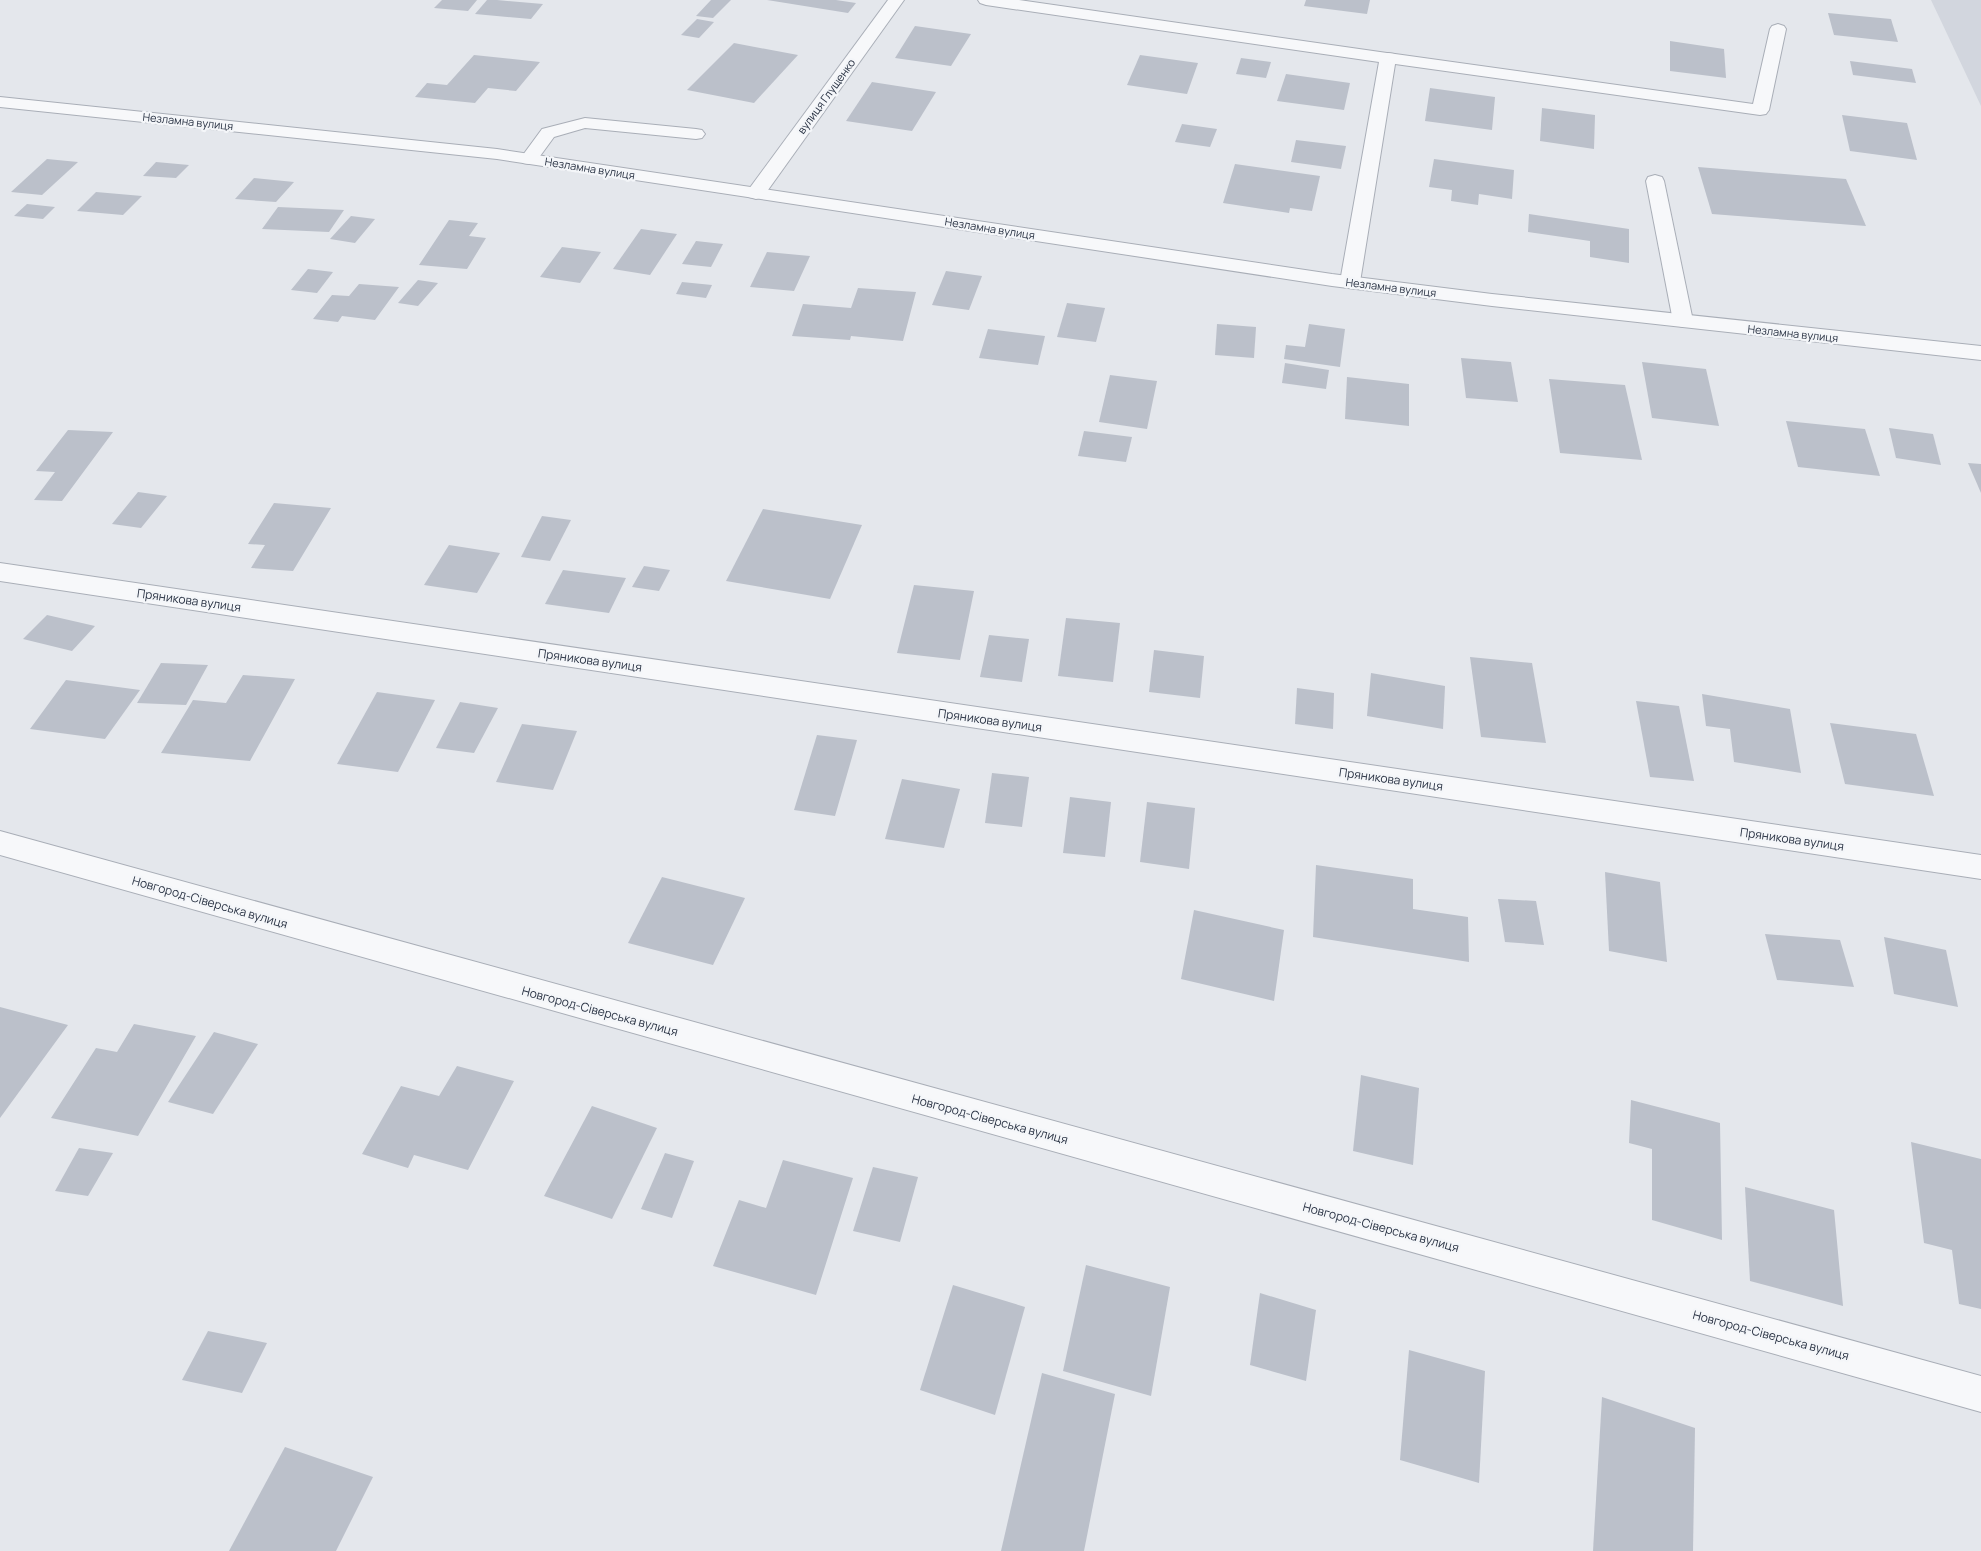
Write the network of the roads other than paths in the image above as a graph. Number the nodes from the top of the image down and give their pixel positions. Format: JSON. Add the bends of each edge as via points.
{"nodes":[{"id":1,"x":896,"y":0,"type":"edge"},
{"id":2,"x":986,"y":0,"type":"edge"},
{"id":3,"x":1778,"y":29,"type":"dead end"},
{"id":4,"x":1388,"y":58,"type":"junction"},
{"id":5,"x":0,"y":102,"type":"edge"},
{"id":6,"x":696,"y":134,"type":"dead end"},
{"id":7,"x":529,"y":158,"type":"junction"},
{"id":8,"x":1655,"y":181,"type":"dead end"},
{"id":9,"x":756,"y":193,"type":"junction"},
{"id":10,"x":1350,"y":282,"type":"junction"},
{"id":11,"x":1683,"y":321,"type":"junction"},
{"id":12,"x":1981,"y":353,"type":"edge"},
{"id":13,"x":0,"y":572,"type":"edge"},
{"id":14,"x":0,"y":843,"type":"edge"},
{"id":15,"x":1981,"y":867,"type":"edge"},
{"id":16,"x":1981,"y":1394,"type":"edge"}],
"edges":[{"from":1,"to":9,"type":"street","name":"вулиця Глущенко"},
{"from":2,"to":4,"type":"street"},
{"from":3,"to":4,"type":"street","via":[[1760,110]]},
{"from":4,"to":10,"type":"street"},
{"from":5,"to":7,"type":"street","name":"Незламна вулиця"},
{"from":6,"to":7,"type":"street","via":[[585,123],[548,133]]},
{"from":7,"to":9,"type":"street","name":"Незламна вулиця"},
{"from":8,"to":11,"type":"street"},
{"from":9,"to":10,"type":"street","name":"Незламна вулиця"},
{"from":10,"to":11,"type":"street","name":"Незламна вулиця"},
{"from":11,"to":12,"type":"street","name":"Незламна вулиця"},
{"from":13,"to":15,"type":"street","name":"Пряникова вулиця"},
{"from":14,"to":16,"type":"street","name":"Новгород-Сіверська вулиця"}]}
